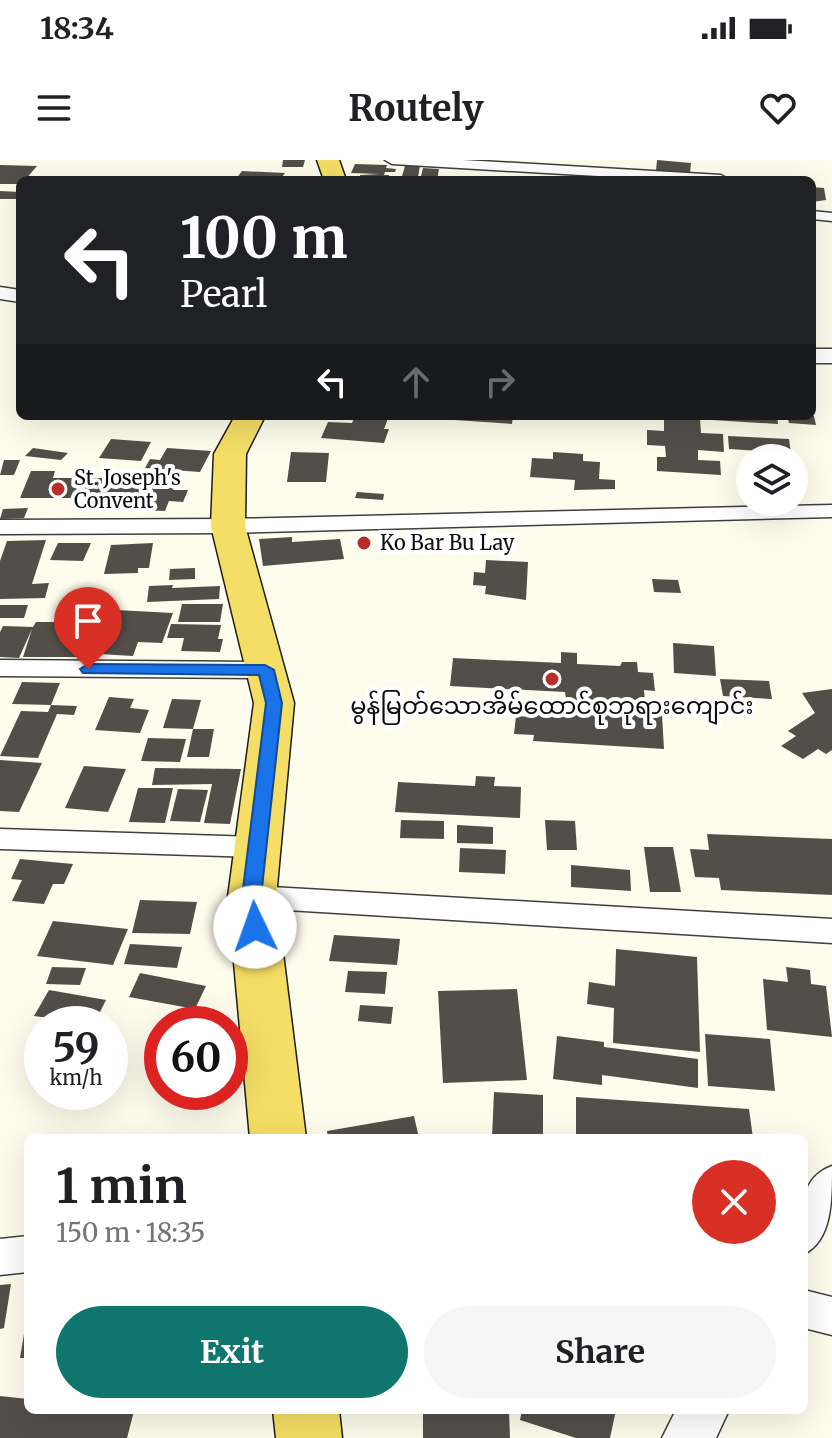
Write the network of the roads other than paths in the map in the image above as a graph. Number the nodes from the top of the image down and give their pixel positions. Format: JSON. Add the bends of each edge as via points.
{"nodes":[{"id":1,"x":392,"y":160,"type":"edge"},
{"id":2,"x":669,"y":176,"type":"edge"},
{"id":3,"x":248,"y":420,"type":"edge"},
{"id":4,"x":832,"y":511,"type":"edge"},
{"id":5,"x":228,"y":526,"type":"junction"},
{"id":6,"x":0,"y":527,"type":"edge"},
{"id":7,"x":0,"y":668,"type":"edge"},
{"id":8,"x":265,"y":670,"type":"junction"},
{"id":9,"x":0,"y":839,"type":"edge"},
{"id":10,"x":258,"y":847,"type":"junction"},
{"id":11,"x":252,"y":897,"type":"junction"},
{"id":12,"x":832,"y":931,"type":"edge"},
{"id":13,"x":278,"y":1134,"type":"edge"},
{"id":14,"x":832,"y":1186,"type":"edge"},
{"id":15,"x":808,"y":1226,"type":"edge"},
{"id":16,"x":24,"y":1254,"type":"edge"},
{"id":17,"x":0,"y":1257,"type":"edge"},
{"id":18,"x":808,"y":1310,"type":"edge"},
{"id":19,"x":832,"y":1316,"type":"edge"},
{"id":20,"x":306,"y":1414,"type":"edge"},
{"id":21,"x":702,"y":1414,"type":"edge"},
{"id":22,"x":309,"y":1438,"type":"edge"},
{"id":23,"x":688,"y":1438,"type":"edge"}],
"edges":[{"from":1,"to":2,"type":"street"},
{"from":3,"to":5,"type":"main road","via":[[230,454]]},
{"from":4,"to":5,"type":"street"},
{"from":5,"to":6,"type":"street"},
{"from":5,"to":8,"type":"main road"},
{"from":7,"to":8,"type":"street"},
{"from":8,"to":10,"type":"main road","via":[[274,703]]},
{"from":9,"to":10,"type":"street"},
{"from":10,"to":11,"type":"main road"},
{"from":11,"to":12,"type":"street"},
{"from":11,"to":13,"type":"main road"},
{"from":14,"to":15,"type":"street"},
{"from":16,"to":17,"type":"street"},
{"from":18,"to":19,"type":"street"},
{"from":20,"to":22,"type":"main road"},
{"from":21,"to":23,"type":"street"}]}
